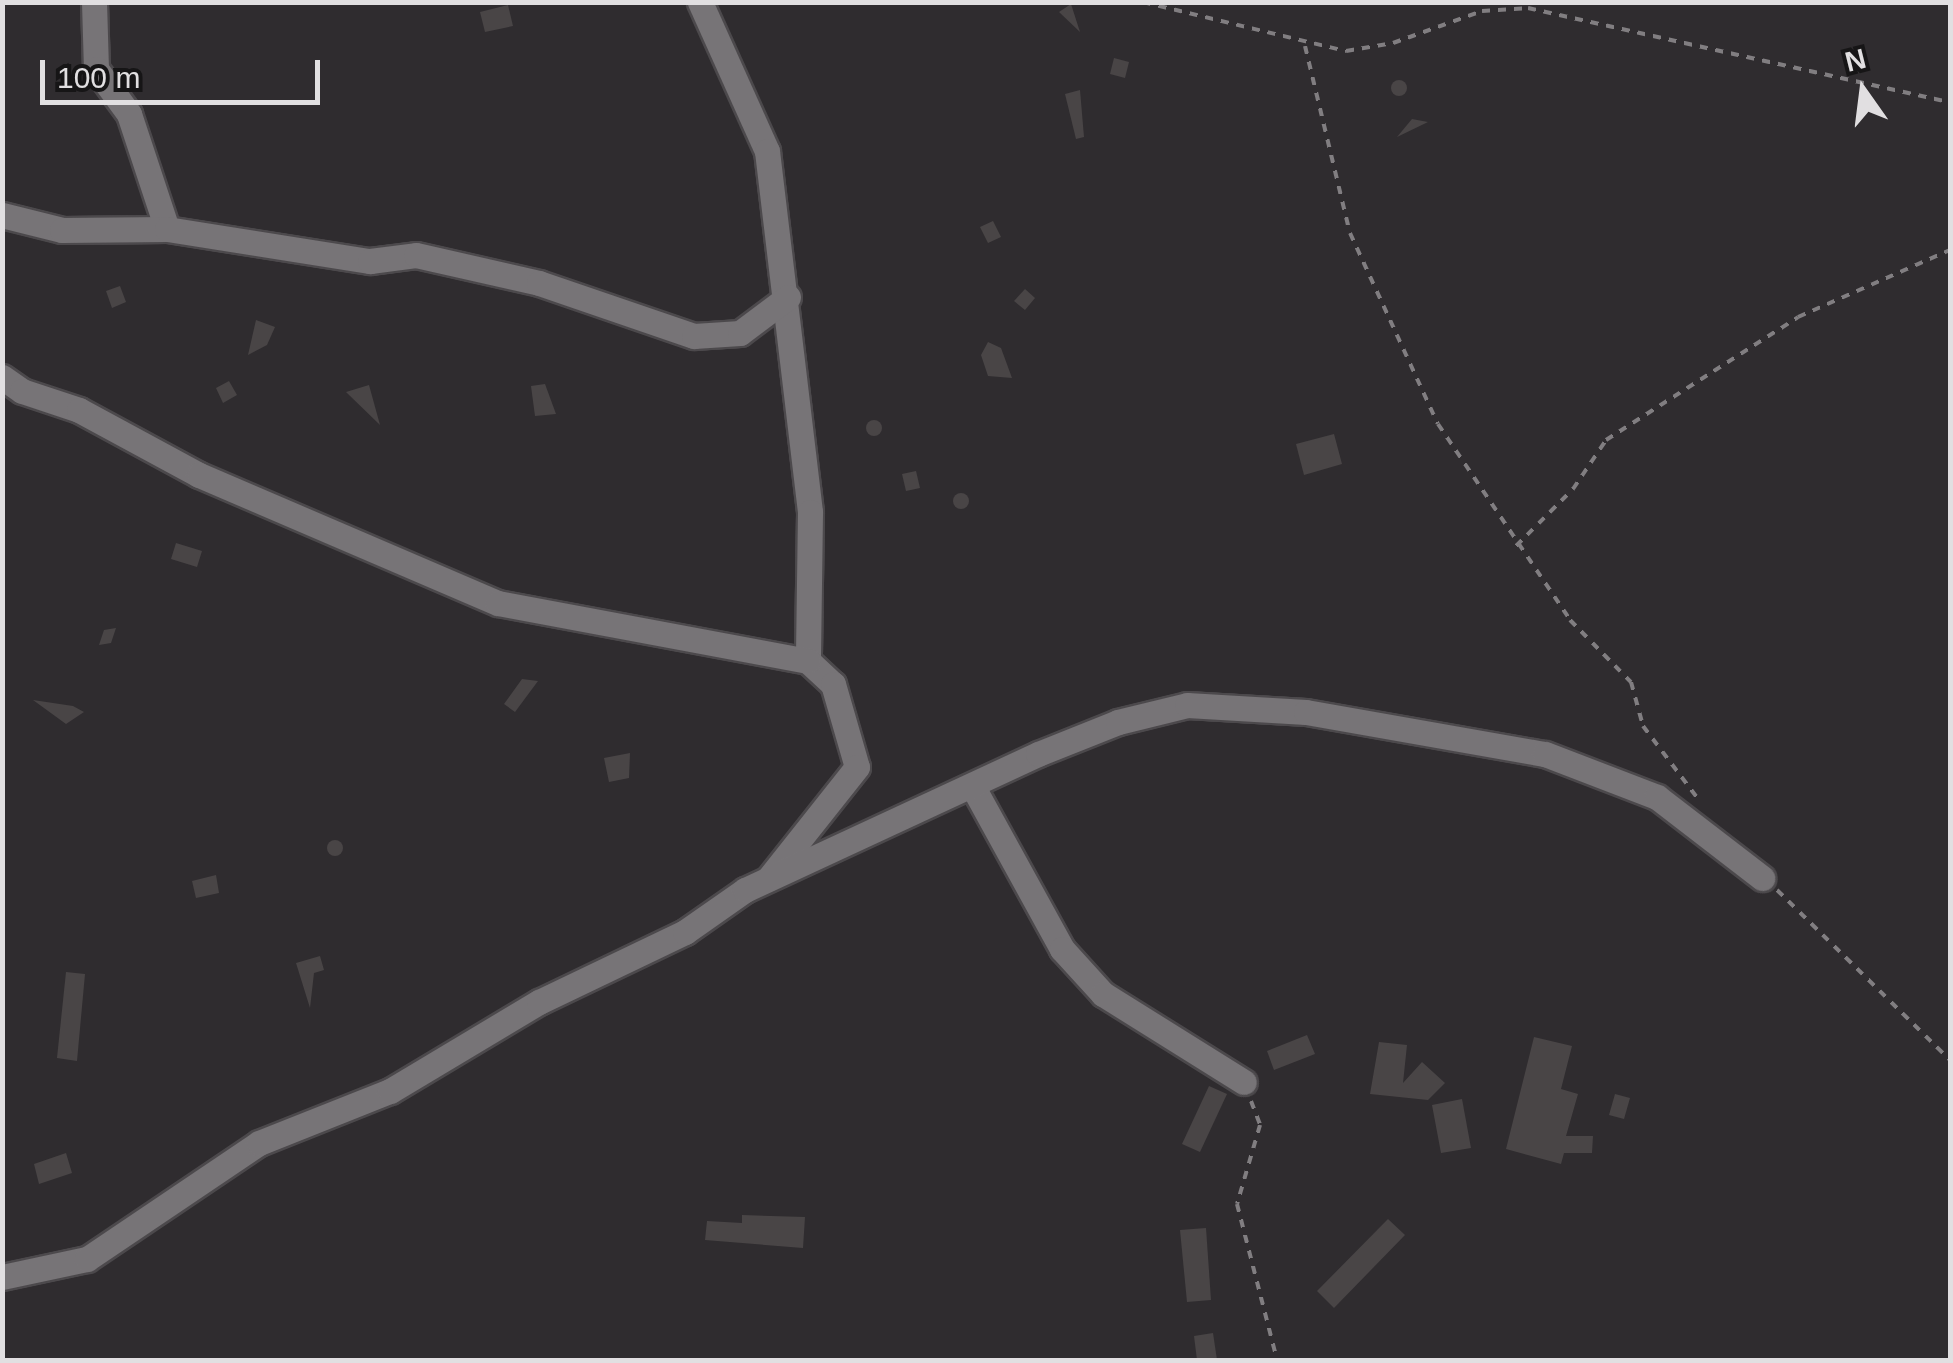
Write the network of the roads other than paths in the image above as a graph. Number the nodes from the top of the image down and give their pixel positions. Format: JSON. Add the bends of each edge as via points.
{"nodes":[{"id":1,"x":94,"y":2,"type":"edge"},
{"id":2,"x":700,"y":2,"type":"edge"},
{"id":3,"x":2,"y":215,"type":"edge"},
{"id":4,"x":168,"y":228,"type":"junction"},
{"id":5,"x":788,"y":296,"type":"junction"},
{"id":6,"x":2,"y":378,"type":"edge"},
{"id":7,"x":808,"y":661,"type":"junction"},
{"id":8,"x":973,"y":786,"type":"junction"},
{"id":9,"x":769,"y":878,"type":"junction"},
{"id":10,"x":1762,"y":878,"type":"road end"},
{"id":11,"x":1244,"y":1082,"type":"road end"},
{"id":12,"x":2,"y":1277,"type":"edge"}],
"edges":[{"from":1,"to":4,"type":"street","via":[[96,68],[128,114]]},
{"from":2,"to":5,"type":"street","via":[[767,152]]},
{"from":3,"to":4,"type":"street","via":[[62,230]]},
{"from":4,"to":5,"type":"street","via":[[370,261],[416,256],[539,283],[694,336],[740,333]]},
{"from":5,"to":7,"type":"street","via":[[810,512]]},
{"from":6,"to":7,"type":"street","via":[[79,410],[200,475],[498,603]]},
{"from":7,"to":9,"type":"street","via":[[833,684],[856,767]]},
{"from":8,"to":9,"type":"street"},
{"from":8,"to":10,"type":"street","via":[[1118,722],[1187,705],[1306,712],[1506,746],[1608,774],[1657,797]]},
{"from":8,"to":11,"type":"street","via":[[1062,949],[1103,994]]},
{"from":9,"to":12,"type":"street","via":[[685,932],[539,1002],[390,1091],[259,1143],[87,1259]]}]}
